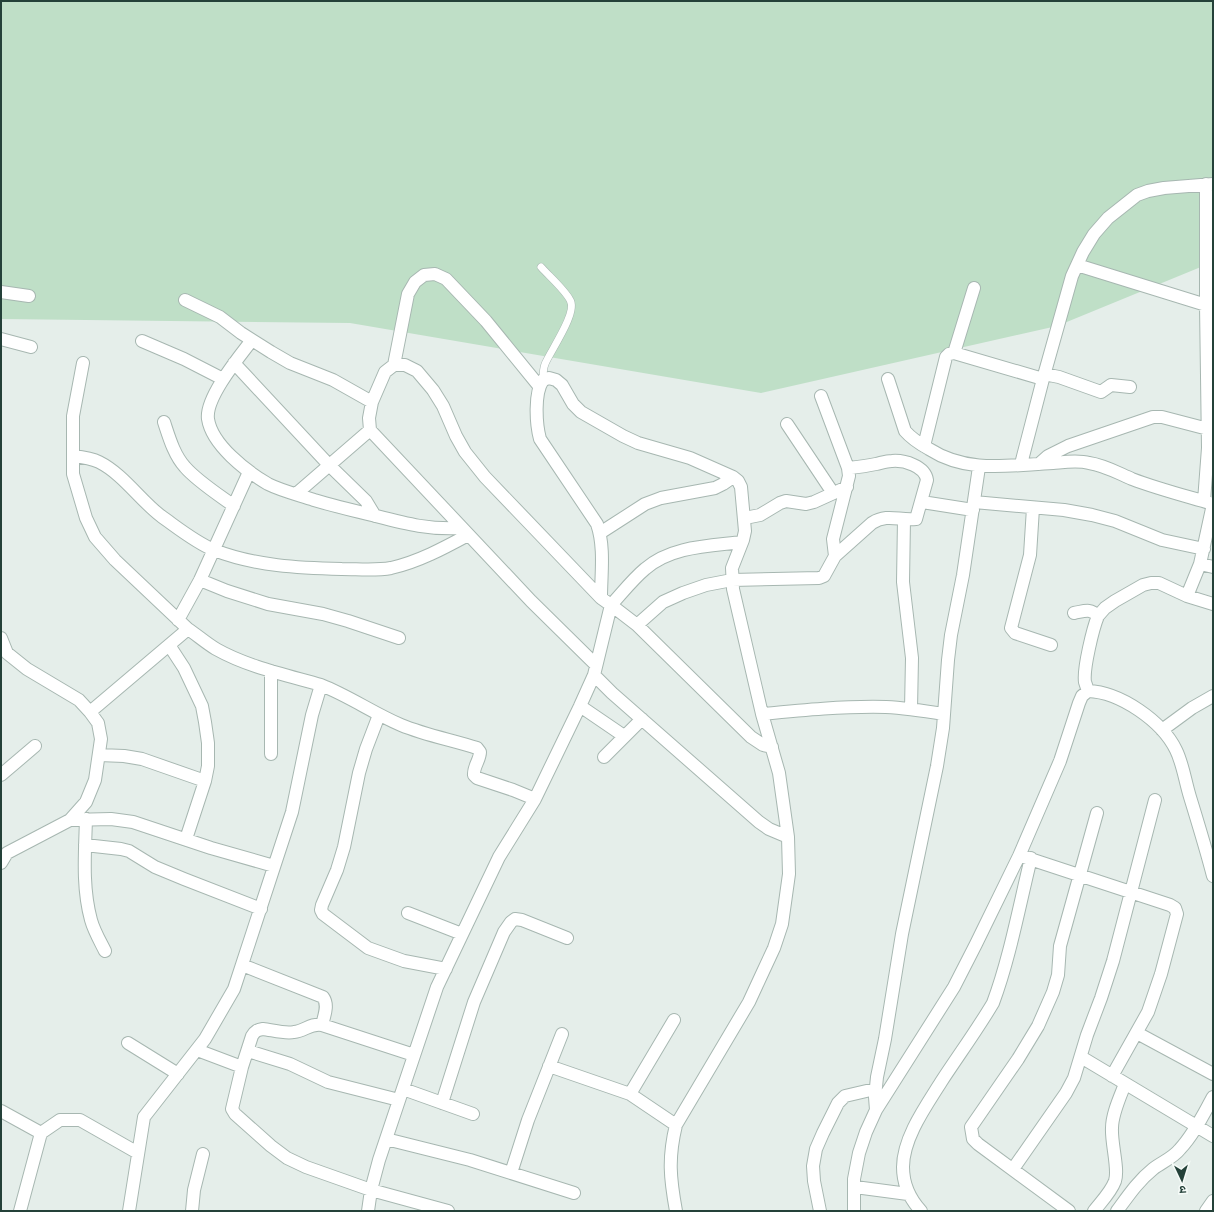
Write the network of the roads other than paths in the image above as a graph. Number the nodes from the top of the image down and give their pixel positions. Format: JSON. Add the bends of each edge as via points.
{"nodes":[{"id":1,"x":1209,"y":184,"type":"edge"},
{"id":2,"x":1077,"y":265,"type":"junction"},
{"id":3,"x":541,"y":267,"type":"dead end"},
{"id":4,"x":974,"y":288,"type":"dead end"},
{"id":5,"x":1,"y":292,"type":"edge"},
{"id":6,"x":29,"y":296,"type":"dead end"},
{"id":7,"x":185,"y":300,"type":"dead end"},
{"id":8,"x":1206,"y":305,"type":"junction"},
{"id":9,"x":1,"y":339,"type":"edge"},
{"id":10,"x":252,"y":340,"type":"junction"},
{"id":11,"x":142,"y":341,"type":"dead end"},
{"id":12,"x":31,"y":347,"type":"dead end"},
{"id":13,"x":954,"y":353,"type":"junction"},
{"id":14,"x":83,"y":363,"type":"dead end"},
{"id":15,"x":234,"y":363,"type":"junction"},
{"id":16,"x":394,"y":365,"type":"junction"},
{"id":17,"x":1044,"y":376,"type":"junction"},
{"id":18,"x":223,"y":379,"type":"junction"},
{"id":19,"x":888,"y":379,"type":"dead end"},
{"id":20,"x":541,"y":383,"type":"junction"},
{"id":21,"x":1130,"y":387,"type":"dead end"},
{"id":22,"x":821,"y":396,"type":"dead end"},
{"id":23,"x":372,"y":402,"type":"junction"},
{"id":24,"x":164,"y":422,"type":"dead end"},
{"id":25,"x":787,"y":424,"type":"dead end"},
{"id":26,"x":1208,"y":429,"type":"junction"},
{"id":27,"x":370,"y":430,"type":"junction"},
{"id":28,"x":924,"y":446,"type":"junction"},
{"id":29,"x":73,"y":456,"type":"junction"},
{"id":30,"x":1021,"y":464,"type":"junction"},
{"id":31,"x":1039,"y":464,"type":"junction"},
{"id":32,"x":329,"y":466,"type":"junction"},
{"id":33,"x":979,"y":467,"type":"junction"},
{"id":34,"x":848,"y":468,"type":"junction"},
{"id":35,"x":249,"y":472,"type":"junction"},
{"id":36,"x":733,"y":477,"type":"junction"},
{"id":37,"x":847,"y":487,"type":"junction"},
{"id":38,"x":833,"y":493,"type":"junction"},
{"id":39,"x":296,"y":494,"type":"junction"},
{"id":40,"x":922,"y":502,"type":"junction"},
{"id":41,"x":1210,"y":503,"type":"edge"},
{"id":42,"x":234,"y":506,"type":"junction"},
{"id":43,"x":974,"y":506,"type":"junction"},
{"id":44,"x":1033,"y":508,"type":"junction"},
{"id":45,"x":375,"y":516,"type":"junction"},
{"id":46,"x":745,"y":518,"type":"junction"},
{"id":47,"x":904,"y":519,"type":"junction"},
{"id":48,"x":465,"y":531,"type":"junction"},
{"id":49,"x":600,"y":533,"type":"junction"},
{"id":50,"x":742,"y":542,"type":"junction"},
{"id":51,"x":1204,"y":549,"type":"junction"},
{"id":52,"x":214,"y":550,"type":"junction"},
{"id":53,"x":835,"y":556,"type":"junction"},
{"id":54,"x":1200,"y":564,"type":"junction"},
{"id":55,"x":1213,"y":567,"type":"edge"},
{"id":56,"x":200,"y":580,"type":"junction"},
{"id":57,"x":732,"y":580,"type":"junction"},
{"id":58,"x":1187,"y":596,"type":"junction"},
{"id":59,"x":601,"y":598,"type":"junction"},
{"id":60,"x":1213,"y":604,"type":"edge"},
{"id":61,"x":611,"y":605,"type":"junction"},
{"id":62,"x":1074,"y":613,"type":"dead end"},
{"id":63,"x":1098,"y":616,"type":"junction"},
{"id":64,"x":178,"y":620,"type":"junction"},
{"id":65,"x":637,"y":625,"type":"junction"},
{"id":66,"x":188,"y":629,"type":"junction"},
{"id":67,"x":1,"y":638,"type":"edge"},
{"id":68,"x":399,"y":638,"type":"dead end"},
{"id":69,"x":169,"y":645,"type":"junction"},
{"id":70,"x":1051,"y":645,"type":"dead end"},
{"id":71,"x":595,"y":670,"type":"junction"},
{"id":72,"x":271,"y":671,"type":"junction"},
{"id":73,"x":321,"y":685,"type":"junction"},
{"id":74,"x":1088,"y":691,"type":"junction"},
{"id":75,"x":1213,"y":696,"type":"edge"},
{"id":76,"x":580,"y":706,"type":"junction"},
{"id":77,"x":911,"y":709,"type":"junction"},
{"id":78,"x":90,"y":712,"type":"junction"},
{"id":79,"x":762,"y":714,"type":"junction"},
{"id":80,"x":944,"y":714,"type":"junction"},
{"id":81,"x":379,"y":715,"type":"junction"},
{"id":82,"x":642,"y":719,"type":"junction"},
{"id":83,"x":1162,"y":730,"type":"junction"},
{"id":84,"x":624,"y":736,"type":"junction"},
{"id":85,"x":35,"y":746,"type":"dead end"},
{"id":86,"x":772,"y":747,"type":"junction"},
{"id":87,"x":271,"y":754,"type":"dead end"},
{"id":88,"x":99,"y":755,"type":"junction"},
{"id":89,"x":604,"y":757,"type":"dead end"},
{"id":90,"x":1,"y":775,"type":"edge"},
{"id":91,"x":205,"y":781,"type":"junction"},
{"id":92,"x":535,"y":799,"type":"junction"},
{"id":93,"x":1155,"y":800,"type":"dead end"},
{"id":94,"x":1097,"y":813,"type":"dead end"},
{"id":95,"x":86,"y":819,"type":"junction"},
{"id":96,"x":70,"y":820,"type":"junction"},
{"id":97,"x":1208,"y":835,"type":"edge"},
{"id":98,"x":788,"y":837,"type":"junction"},
{"id":99,"x":186,"y":839,"type":"junction"},
{"id":100,"x":85,"y":845,"type":"junction"},
{"id":101,"x":3,"y":854,"type":"edge"},
{"id":102,"x":1025,"y":857,"type":"junction"},
{"id":103,"x":274,"y":866,"type":"junction"},
{"id":104,"x":1080,"y":875,"type":"junction"},
{"id":105,"x":1213,"y":876,"type":"edge"},
{"id":106,"x":1131,"y":892,"type":"junction"},
{"id":107,"x":260,"y":909,"type":"junction"},
{"id":108,"x":408,"y":913,"type":"dead end"},
{"id":109,"x":462,"y":934,"type":"junction"},
{"id":110,"x":567,"y":938,"type":"dead end"},
{"id":111,"x":105,"y":952,"type":"dead end"},
{"id":112,"x":242,"y":965,"type":"junction"},
{"id":113,"x":446,"y":969,"type":"junction"},
{"id":114,"x":674,"y":1020,"type":"dead end"},
{"id":115,"x":322,"y":1025,"type":"junction"},
{"id":116,"x":1138,"y":1033,"type":"junction"},
{"id":117,"x":562,"y":1034,"type":"dead end"},
{"id":118,"x":128,"y":1043,"type":"dead end"},
{"id":119,"x":197,"y":1050,"type":"junction"},
{"id":120,"x":248,"y":1051,"type":"junction"},
{"id":121,"x":414,"y":1055,"type":"junction"},
{"id":122,"x":1081,"y":1057,"type":"junction"},
{"id":123,"x":549,"y":1066,"type":"junction"},
{"id":124,"x":242,"y":1067,"type":"junction"},
{"id":125,"x":178,"y":1074,"type":"junction"},
{"id":126,"x":1213,"y":1074,"type":"edge"},
{"id":127,"x":1112,"y":1076,"type":"junction"},
{"id":128,"x":1125,"y":1084,"type":"junction"},
{"id":129,"x":875,"y":1089,"type":"junction"},
{"id":130,"x":401,"y":1094,"type":"junction"},
{"id":131,"x":630,"y":1094,"type":"junction"},
{"id":132,"x":1213,"y":1097,"type":"edge"},
{"id":133,"x":442,"y":1103,"type":"junction"},
{"id":134,"x":876,"y":1110,"type":"junction"},
{"id":135,"x":1,"y":1111,"type":"edge"},
{"id":136,"x":473,"y":1114,"type":"dead end"},
{"id":137,"x":676,"y":1125,"type":"junction"},
{"id":138,"x":1197,"y":1126,"type":"junction"},
{"id":139,"x":41,"y":1133,"type":"junction"},
{"id":140,"x":1213,"y":1136,"type":"edge"},
{"id":141,"x":386,"y":1139,"type":"junction"},
{"id":142,"x":138,"y":1153,"type":"junction"},
{"id":143,"x":203,"y":1154,"type":"dead end"},
{"id":144,"x":1013,"y":1169,"type":"junction"},
{"id":145,"x":511,"y":1173,"type":"junction"},
{"id":146,"x":854,"y":1187,"type":"junction"},
{"id":147,"x":371,"y":1190,"type":"junction"},
{"id":148,"x":574,"y":1193,"type":"dead end"},
{"id":149,"x":908,"y":1194,"type":"junction"},
{"id":150,"x":1213,"y":1201,"type":"edge"},
{"id":151,"x":20,"y":1211,"type":"edge"},
{"id":152,"x":129,"y":1211,"type":"edge"},
{"id":153,"x":192,"y":1211,"type":"edge"},
{"id":154,"x":368,"y":1211,"type":"edge"},
{"id":155,"x":448,"y":1211,"type":"edge"},
{"id":156,"x":676,"y":1211,"type":"edge"},
{"id":157,"x":820,"y":1211,"type":"edge"},
{"id":158,"x":854,"y":1211,"type":"edge"},
{"id":159,"x":921,"y":1211,"type":"edge"},
{"id":160,"x":1069,"y":1211,"type":"edge"},
{"id":161,"x":1094,"y":1211,"type":"edge"},
{"id":162,"x":1117,"y":1211,"type":"edge"},
{"id":163,"x":1206,"y":1211,"type":"edge"}],
"edges":[{"from":1,"to":2,"type":"street","via":[[1164,188],[1137,195],[1108,218],[1094,234]]},
{"from":1,"to":8,"type":"street"},
{"from":2,"to":8,"type":"street"},
{"from":2,"to":17,"type":"street"},
{"from":3,"to":20,"type":"lane","via":[[571,300],[572,310],[544,366]]},
{"from":4,"to":13,"type":"street"},
{"from":5,"to":6,"type":"street"},
{"from":7,"to":10,"type":"street","via":[[220,318]]},
{"from":8,"to":26,"type":"street"},
{"from":9,"to":12,"type":"street"},
{"from":10,"to":15,"type":"street"},
{"from":10,"to":23,"type":"street","via":[[290,363],[333,380]]},
{"from":11,"to":18,"type":"street"},
{"from":13,"to":17,"type":"street"},
{"from":13,"to":28,"type":"street","via":[[946,357]]},
{"from":14,"to":29,"type":"street","via":[[73,416]]},
{"from":15,"to":18,"type":"street"},
{"from":15,"to":32,"type":"street"},
{"from":16,"to":20,"type":"street","via":[[408,294],[415,282],[424,275],[435,274],[446,279]]},
{"from":16,"to":23,"type":"street","via":[[385,372]]},
{"from":16,"to":59,"type":"street","via":[[405,365],[417,371],[443,406],[465,452],[491,483]]},
{"from":17,"to":21,"type":"street","via":[[1059,377],[1101,392],[1111,385]]},
{"from":17,"to":30,"type":"street"},
{"from":18,"to":35,"type":"street","via":[[208,417],[213,434],[232,457]]},
{"from":19,"to":28,"type":"street","via":[[905,431]]},
{"from":20,"to":36,"type":"street","via":[[549,378],[556,380],[581,412],[623,436],[690,458]]},
{"from":20,"to":49,"type":"street","via":[[537,418],[540,439],[597,524]]},
{"from":22,"to":34,"type":"street"},
{"from":23,"to":27,"type":"street"},
{"from":24,"to":42,"type":"street","via":[[172,447],[185,467]]},
{"from":25,"to":38,"type":"street"},
{"from":26,"to":31,"type":"street","via":[[1153,417],[1068,446],[1048,456]]},
{"from":26,"to":41,"type":"street"},
{"from":27,"to":32,"type":"street"},
{"from":27,"to":48,"type":"street"},
{"from":28,"to":33,"type":"street","via":[[955,462]]},
{"from":29,"to":52,"type":"street","via":[[100,463],[159,514],[192,538]]},
{"from":29,"to":64,"type":"street","via":[[73,474],[86,518],[95,537],[115,560]]},
{"from":30,"to":31,"type":"street"},
{"from":30,"to":33,"type":"street"},
{"from":31,"to":41,"type":"street","via":[[1089,462],[1168,492]]},
{"from":32,"to":39,"type":"street"},
{"from":32,"to":45,"type":"street","via":[[366,501]]},
{"from":33,"to":43,"type":"street"},
{"from":34,"to":37,"type":"street"},
{"from":34,"to":40,"type":"street","via":[[890,460],[917,467],[926,475],[927,480]]},
{"from":35,"to":39,"type":"street"},
{"from":35,"to":42,"type":"street"},
{"from":36,"to":46,"type":"street","via":[[741,487]]},
{"from":36,"to":49,"type":"street","via":[[715,488],[661,498],[645,504]]},
{"from":37,"to":38,"type":"street"},
{"from":37,"to":53,"type":"street","via":[[833,539]]},
{"from":38,"to":46,"type":"street","via":[[806,504],[786,501],[760,515]]},
{"from":39,"to":45,"type":"street"},
{"from":40,"to":43,"type":"street"},
{"from":40,"to":47,"type":"street","via":[[916,519]]},
{"from":41,"to":51,"type":"street"},
{"from":42,"to":52,"type":"street"},
{"from":43,"to":44,"type":"street"},
{"from":43,"to":80,"type":"street","via":[[951,635]]},
{"from":44,"to":51,"type":"street","via":[[1092,514],[1162,540]]},
{"from":44,"to":70,"type":"street","via":[[1030,555],[1011,628],[1015,633]]},
{"from":45,"to":48,"type":"street","via":[[425,528]]},
{"from":46,"to":50,"type":"street"},
{"from":47,"to":53,"type":"street","via":[[879,519]]},
{"from":47,"to":77,"type":"street","via":[[903,569],[912,658]]},
{"from":48,"to":52,"type":"street","via":[[440,550],[409,563],[367,570],[271,564]]},
{"from":48,"to":71,"type":"street"},
{"from":49,"to":59,"type":"street"},
{"from":50,"to":57,"type":"street","via":[[732,568]]},
{"from":50,"to":61,"type":"street","via":[[676,552],[658,560],[645,569]]},
{"from":51,"to":54,"type":"street"},
{"from":52,"to":56,"type":"street"},
{"from":53,"to":57,"type":"street","via":[[824,576],[819,578]]},
{"from":54,"to":55,"type":"street"},
{"from":54,"to":58,"type":"street"},
{"from":56,"to":64,"type":"street"},
{"from":56,"to":68,"type":"street","via":[[247,598],[341,619]]},
{"from":57,"to":65,"type":"street","via":[[706,585],[663,602]]},
{"from":57,"to":79,"type":"street"},
{"from":58,"to":60,"type":"street"},
{"from":58,"to":63,"type":"street","via":[[1168,587],[1151,583],[1115,601]]},
{"from":59,"to":61,"type":"street"},
{"from":61,"to":65,"type":"street"},
{"from":61,"to":71,"type":"street"},
{"from":62,"to":63,"type":"street","via":[[1087,610]]},
{"from":63,"to":74,"type":"street","via":[[1085,673]]},
{"from":64,"to":66,"type":"street"},
{"from":65,"to":86,"type":"street","via":[[751,737],[763,745]]},
{"from":66,"to":69,"type":"street"},
{"from":66,"to":72,"type":"street","via":[[215,648]]},
{"from":67,"to":78,"type":"street","via":[[7,653],[27,670],[79,700]]},
{"from":69,"to":78,"type":"street"},
{"from":69,"to":91,"type":"street","via":[[184,668],[202,706],[208,743]]},
{"from":71,"to":76,"type":"street"},
{"from":71,"to":82,"type":"street"},
{"from":72,"to":73,"type":"street"},
{"from":72,"to":87,"type":"street"},
{"from":73,"to":81,"type":"street"},
{"from":73,"to":103,"type":"street","via":[[312,715],[292,812]]},
{"from":74,"to":83,"type":"street","via":[[1107,693],[1119,698]]},
{"from":74,"to":102,"type":"street","via":[[1079,703]]},
{"from":75,"to":83,"type":"street"},
{"from":76,"to":84,"type":"street"},
{"from":76,"to":92,"type":"street"},
{"from":77,"to":79,"type":"street","via":[[856,708]]},
{"from":77,"to":80,"type":"street"},
{"from":78,"to":88,"type":"street","via":[[98,723],[101,739]]},
{"from":79,"to":86,"type":"street"},
{"from":80,"to":129,"type":"street","via":[[937,766],[902,934]]},
{"from":81,"to":92,"type":"street","via":[[402,726],[477,748],[480,756],[474,775],[477,778]]},
{"from":81,"to":113,"type":"street","via":[[359,773],[344,847],[321,910],[368,948],[404,961]]},
{"from":82,"to":84,"type":"street"},
{"from":82,"to":98,"type":"street","via":[[759,822]]},
{"from":83,"to":97,"type":"street","via":[[1176,750]]},
{"from":84,"to":89,"type":"street"},
{"from":85,"to":90,"type":"street"},
{"from":86,"to":98,"type":"street","via":[[779,773]]},
{"from":88,"to":91,"type":"street","via":[[142,759]]},
{"from":88,"to":96,"type":"street","via":[[95,780],[86,802]]},
{"from":91,"to":99,"type":"street"},
{"from":92,"to":109,"type":"street","via":[[499,857]]},
{"from":93,"to":106,"type":"street"},
{"from":94,"to":104,"type":"street"},
{"from":95,"to":96,"type":"street"},
{"from":95,"to":99,"type":"street","via":[[133,822]]},
{"from":95,"to":100,"type":"street"},
{"from":96,"to":101,"type":"street"},
{"from":97,"to":105,"type":"street"},
{"from":98,"to":137,"type":"street","via":[[789,874],[782,924],[774,948],[749,1002]]},
{"from":99,"to":103,"type":"street"},
{"from":100,"to":107,"type":"street","via":[[121,849],[156,867]]},
{"from":100,"to":111,"type":"street","via":[[88,902],[92,921]]},
{"from":102,"to":104,"type":"street"},
{"from":102,"to":134,"type":"street","via":[[954,987]]},
{"from":102,"to":149,"type":"street","via":[[1001,982],[993,1003],[936,1091],[910,1137],[903,1167]]},
{"from":103,"to":107,"type":"street"},
{"from":104,"to":106,"type":"street"},
{"from":104,"to":144,"type":"street","via":[[1060,946],[1058,975],[1053,992],[1038,1026],[1018,1059],[971,1127],[973,1139]]},
{"from":106,"to":116,"type":"street","via":[[1170,905],[1175,908],[1177,914],[1161,974]]},
{"from":106,"to":122,"type":"street","via":[[1114,961]]},
{"from":107,"to":112,"type":"street"},
{"from":108,"to":109,"type":"street"},
{"from":109,"to":113,"type":"street"},
{"from":110,"to":133,"type":"street","via":[[522,920],[511,922],[504,932],[474,1002]]},
{"from":112,"to":115,"type":"street","via":[[323,998],[326,1006]]},
{"from":112,"to":119,"type":"street","via":[[234,989]]},
{"from":113,"to":121,"type":"street","via":[[437,987]]},
{"from":114,"to":131,"type":"street"},
{"from":115,"to":120,"type":"street","via":[[310,1025],[293,1032],[258,1030],[254,1032]]},
{"from":115,"to":121,"type":"street"},
{"from":116,"to":126,"type":"street"},
{"from":116,"to":127,"type":"street"},
{"from":117,"to":123,"type":"street"},
{"from":118,"to":125,"type":"street"},
{"from":119,"to":124,"type":"street"},
{"from":119,"to":125,"type":"street"},
{"from":120,"to":124,"type":"street"},
{"from":120,"to":130,"type":"street","via":[[290,1064],[328,1082]]},
{"from":121,"to":130,"type":"street"},
{"from":122,"to":127,"type":"street"},
{"from":122,"to":144,"type":"street","via":[[1066,1093]]},
{"from":123,"to":131,"type":"street"},
{"from":123,"to":145,"type":"street"},
{"from":124,"to":147,"type":"street","via":[[232,1109],[235,1114],[287,1158],[326,1175]]},
{"from":125,"to":142,"type":"street","via":[[144,1117]]},
{"from":127,"to":128,"type":"street"},
{"from":128,"to":138,"type":"street"},
{"from":128,"to":161,"type":"street","via":[[1112,1126],[1116,1179]]},
{"from":129,"to":134,"type":"street"},
{"from":129,"to":157,"type":"street","via":[[845,1096],[838,1102],[823,1133],[816,1149],[813,1166]]},
{"from":130,"to":133,"type":"street"},
{"from":130,"to":141,"type":"street"},
{"from":131,"to":137,"type":"street"},
{"from":132,"to":138,"type":"street"},
{"from":133,"to":136,"type":"street"},
{"from":134,"to":146,"type":"street","via":[[859,1153]]},
{"from":135,"to":139,"type":"street"},
{"from":137,"to":156,"type":"street","via":[[670,1163]]},
{"from":138,"to":140,"type":"street"},
{"from":138,"to":162,"type":"street","via":[[1175,1155],[1140,1180]]},
{"from":139,"to":142,"type":"street","via":[[60,1120],[80,1120]]},
{"from":139,"to":151,"type":"street"},
{"from":141,"to":145,"type":"street"},
{"from":141,"to":147,"type":"street"},
{"from":142,"to":152,"type":"street"},
{"from":143,"to":153,"type":"street","via":[[194,1190]]},
{"from":144,"to":160,"type":"street"},
{"from":145,"to":148,"type":"street"},
{"from":146,"to":149,"type":"street"},
{"from":146,"to":158,"type":"street"},
{"from":147,"to":154,"type":"street"},
{"from":147,"to":155,"type":"street"},
{"from":149,"to":159,"type":"street"},
{"from":150,"to":163,"type":"street"}]}
